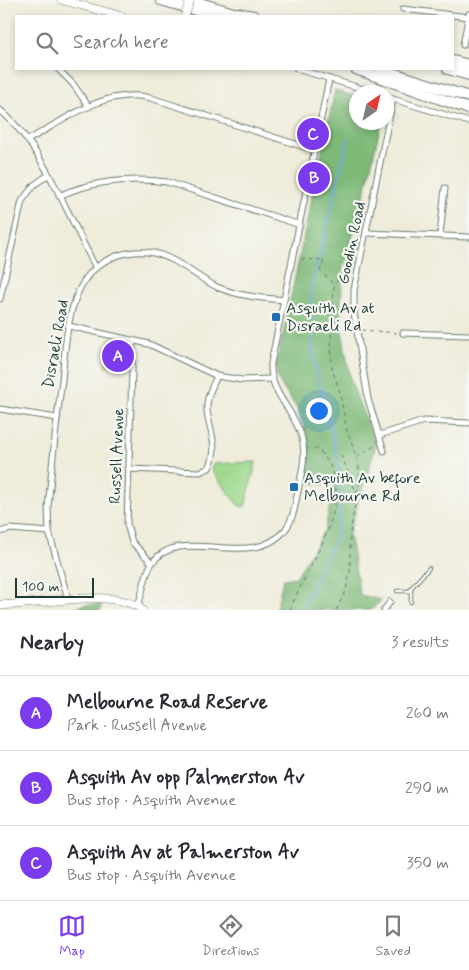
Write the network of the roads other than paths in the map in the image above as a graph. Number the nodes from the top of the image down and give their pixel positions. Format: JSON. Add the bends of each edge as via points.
{"nodes":[{"id":1,"x":62,"y":0,"type":"edge"},
{"id":2,"x":161,"y":0,"type":"edge"},
{"id":3,"x":190,"y":0,"type":"edge"},
{"id":4,"x":403,"y":9,"type":"dead end"},
{"id":5,"x":215,"y":14,"type":"edge"},
{"id":6,"x":116,"y":15,"type":"edge"},
{"id":7,"x":185,"y":15,"type":"edge"},
{"id":8,"x":230,"y":15,"type":"edge"},
{"id":9,"x":234,"y":15,"type":"edge"},
{"id":10,"x":469,"y":16,"type":"edge"},
{"id":11,"x":463,"y":45,"type":"dead end"},
{"id":12,"x":454,"y":61,"type":"edge"},
{"id":13,"x":469,"y":65,"type":"edge"},
{"id":14,"x":59,"y":70,"type":"edge"},
{"id":15,"x":301,"y":70,"type":"edge"},
{"id":16,"x":359,"y":70,"type":"edge"},
{"id":17,"x":383,"y":70,"type":"edge"},
{"id":18,"x":452,"y":70,"type":"edge"},
{"id":19,"x":469,"y":75,"type":"edge"},
{"id":20,"x":329,"y":78,"type":"junction"},
{"id":21,"x":351,"y":85,"type":"edge"},
{"id":22,"x":469,"y":97,"type":"edge"},
{"id":23,"x":394,"y":99,"type":"edge"},
{"id":24,"x":89,"y":107,"type":"junction"},
{"id":25,"x":469,"y":109,"type":"edge"},
{"id":26,"x":0,"y":110,"type":"edge"},
{"id":27,"x":469,"y":122,"type":"edge"},
{"id":28,"x":387,"y":130,"type":"edge"},
{"id":29,"x":28,"y":140,"type":"junction"},
{"id":30,"x":314,"y":150,"type":"junction"},
{"id":31,"x":48,"y":175,"type":"junction"},
{"id":32,"x":445,"y":188,"type":"dead end"},
{"id":33,"x":59,"y":196,"type":"junction"},
{"id":34,"x":300,"y":225,"type":"junction"},
{"id":35,"x":367,"y":233,"type":"junction"},
{"id":36,"x":440,"y":235,"type":"junction"},
{"id":37,"x":469,"y":237,"type":"edge"},
{"id":38,"x":96,"y":268,"type":"junction"},
{"id":39,"x":0,"y":299,"type":"edge"},
{"id":40,"x":284,"y":300,"type":"junction"},
{"id":41,"x":69,"y":326,"type":"junction"},
{"id":42,"x":402,"y":333,"type":"road end"},
{"id":43,"x":469,"y":336,"type":"edge"},
{"id":44,"x":133,"y":340,"type":"junction"},
{"id":45,"x":217,"y":376,"type":"junction"},
{"id":46,"x":271,"y":379,"type":"junction"},
{"id":47,"x":0,"y":409,"type":"edge"},
{"id":48,"x":57,"y":418,"type":"junction"},
{"id":49,"x":469,"y":423,"type":"edge"},
{"id":50,"x":380,"y":436,"type":"junction"},
{"id":51,"x":384,"y":451,"type":"dead end"},
{"id":52,"x":129,"y":470,"type":"junction"},
{"id":53,"x":0,"y":532,"type":"edge"},
{"id":54,"x":49,"y":532,"type":"junction"},
{"id":55,"x":152,"y":564,"type":"junction"},
{"id":56,"x":429,"y":568,"type":"dead end"},
{"id":57,"x":397,"y":591,"type":"dead end"},
{"id":58,"x":410,"y":591,"type":"junction"},
{"id":59,"x":68,"y":599,"type":"junction"},
{"id":60,"x":390,"y":602,"type":"dead end"},
{"id":61,"x":411,"y":602,"type":"dead end"},
{"id":62,"x":0,"y":605,"type":"edge"},
{"id":63,"x":140,"y":608,"type":"edge"},
{"id":64,"x":384,"y":610,"type":"edge"}],
"edges":[{"from":1,"to":6,"type":"street"},
{"from":2,"to":5,"type":"highway"},
{"from":3,"to":5,"type":"highway"},
{"from":3,"to":7,"type":"street","bridge":true},
{"from":4,"to":10,"type":"street"},
{"from":5,"to":8,"type":"highway"},
{"from":5,"to":9,"type":"highway"},
{"from":10,"to":11,"type":"street"},
{"from":12,"to":13,"type":"highway"},
{"from":14,"to":24,"type":"street"},
{"from":15,"to":20,"type":"street"},
{"from":16,"to":25,"type":"highway"},
{"from":17,"to":22,"type":"highway"},
{"from":18,"to":19,"type":"highway"},
{"from":20,"to":21,"type":"street"},
{"from":20,"to":30,"type":"street"},
{"from":23,"to":27,"type":"street"},
{"from":24,"to":29,"type":"street"},
{"from":24,"to":30,"type":"street","via":[[117,96],[139,95]]},
{"from":26,"to":29,"type":"street"},
{"from":28,"to":35,"type":"street","name":"Goodin Road"},
{"from":29,"to":31,"type":"street"},
{"from":30,"to":34,"type":"street"},
{"from":31,"to":33,"type":"street"},
{"from":31,"to":39,"type":"street","via":[[22,201]]},
{"from":32,"to":36,"type":"street"},
{"from":33,"to":34,"type":"street","via":[[124,180],[154,180]]},
{"from":33,"to":38,"type":"street"},
{"from":34,"to":40,"type":"street"},
{"from":35,"to":36,"type":"street"},
{"from":35,"to":50,"type":"street","name":"Goodin Road","via":[[354,290],[354,313],[368,399]]},
{"from":36,"to":37,"type":"street"},
{"from":38,"to":40,"type":"street","name":"Disraeli Road","via":[[124,254],[139,251],[174,261],[219,288]]},
{"from":38,"to":41,"type":"street","name":"Disraeli Road","via":[[78,294]]},
{"from":40,"to":46,"type":"street"},
{"from":41,"to":44,"type":"street"},
{"from":41,"to":48,"type":"street","name":"Disraeli Road"},
{"from":42,"to":43,"type":"street"},
{"from":44,"to":45,"type":"street","via":[[165,350]]},
{"from":44,"to":52,"type":"street","name":"Russell Avenue"},
{"from":45,"to":46,"type":"street","via":[[242,380]]},
{"from":45,"to":52,"type":"street","via":[[208,400],[208,417],[214,440],[209,468],[200,472]]},
{"from":46,"to":55,"type":"street","via":[[298,427],[303,444],[300,482],[292,516],[285,529],[260,547],[175,548],[161,554]]},
{"from":47,"to":48,"type":"street"},
{"from":48,"to":54,"type":"street","name":"Disraeli Road","via":[[48,508]]},
{"from":49,"to":50,"type":"street","via":[[424,421]]},
{"from":50,"to":51,"type":"street","name":"Goodin Road"},
{"from":52,"to":55,"type":"street","name":"Russell Avenue","via":[[128,534],[135,547]]},
{"from":53,"to":54,"type":"street","via":[[10,529]]},
{"from":54,"to":59,"type":"street","name":"Disraeli Road"},
{"from":55,"to":63,"type":"street"},
{"from":56,"to":58,"type":"lane"},
{"from":57,"to":58,"type":"lane"},
{"from":58,"to":61,"type":"lane"},
{"from":59,"to":62,"type":"street"},
{"from":59,"to":63,"type":"street","via":[[114,599]]},
{"from":60,"to":64,"type":"street"}]}
